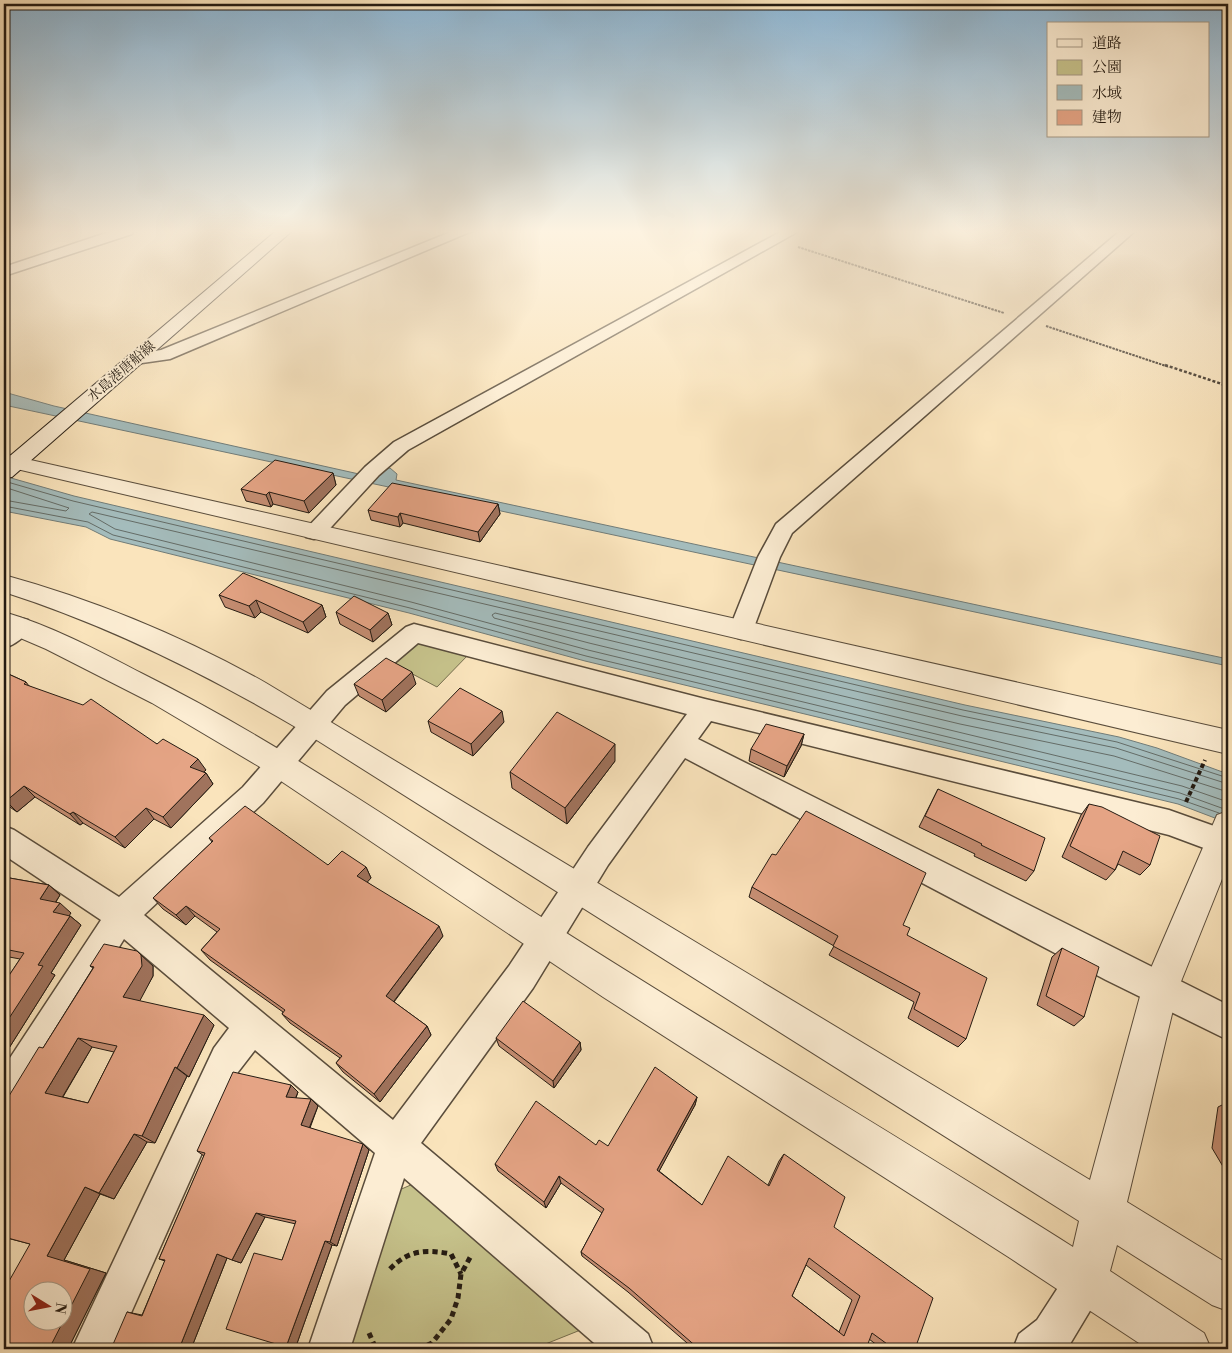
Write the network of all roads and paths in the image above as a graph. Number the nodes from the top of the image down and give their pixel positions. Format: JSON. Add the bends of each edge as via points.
{"nodes":[{"id":1,"x":211,"y":294,"type":"edge"},
{"id":2,"x":312,"y":294,"type":"edge"},
{"id":3,"x":678,"y":294,"type":"edge"},
{"id":4,"x":1056,"y":294,"type":"edge"},
{"id":5,"x":135,"y":359,"type":"junction"},
{"id":6,"x":7,"y":466,"type":"edge"},
{"id":7,"x":314,"y":532,"type":"junction"},
{"id":8,"x":4,"y":583,"type":"edge"},
{"id":9,"x":9,"y":629,"type":"edge"},
{"id":10,"x":741,"y":630,"type":"junction"},
{"id":11,"x":705,"y":709,"type":"junction"},
{"id":12,"x":314,"y":724,"type":"junction"},
{"id":13,"x":1228,"y":742,"type":"edge"},
{"id":14,"x":681,"y":743,"type":"junction"},
{"id":15,"x":1206,"y":758,"type":"dead end"},
{"id":16,"x":279,"y":765,"type":"junction"},
{"id":17,"x":1183,"y":810,"type":"dead end"},
{"id":18,"x":1226,"y":835,"type":"edge"},
{"id":19,"x":4,"y":839,"type":"edge"},
{"id":20,"x":578,"y":886,"type":"junction"},
{"id":21,"x":121,"y":916,"type":"junction"},
{"id":22,"x":545,"y":939,"type":"junction"},
{"id":23,"x":1160,"y":989,"type":"junction"},
{"id":24,"x":1228,"y":1023,"type":"edge"},
{"id":25,"x":251,"y":1027,"type":"junction"},
{"id":26,"x":4,"y":1098,"type":"edge"},
{"id":27,"x":396,"y":1146,"type":"junction"},
{"id":28,"x":1104,"y":1212,"type":"junction"},
{"id":29,"x":384,"y":1276,"type":"dead end"},
{"id":30,"x":1086,"y":1280,"type":"junction"},
{"id":31,"x":1228,"y":1289,"type":"edge"},
{"id":32,"x":366,"y":1328,"type":"dead end"},
{"id":33,"x":93,"y":1349,"type":"edge"},
{"id":34,"x":329,"y":1349,"type":"edge"},
{"id":35,"x":376,"y":1349,"type":"edge"},
{"id":36,"x":419,"y":1349,"type":"edge"},
{"id":37,"x":633,"y":1349,"type":"edge"},
{"id":38,"x":1034,"y":1349,"type":"edge"},
{"id":39,"x":1188,"y":1349,"type":"edge"}],
"edges":[{"from":1,"to":5,"type":"street","name":"水島港唐船線"},
{"from":2,"to":5,"type":"street","via":[[164,355]]},
{"from":3,"to":7,"type":"street","via":[[401,446],[366,476]]},
{"from":4,"to":10,"type":"street","via":[[783,529],[766,563]]},
{"from":5,"to":6,"type":"street","name":"水島港唐船線"},
{"from":6,"to":7,"type":"street"},
{"from":7,"to":10,"type":"street"},
{"from":8,"to":12,"type":"street","via":[[84,609],[149,636],[223,672]]},
{"from":9,"to":16,"type":"street","via":[[51,639],[188,708]]},
{"from":10,"to":13,"type":"street"},
{"from":11,"to":12,"type":"street","via":[[414,633],[336,698]]},
{"from":11,"to":14,"type":"street"},
{"from":11,"to":18,"type":"street"},
{"from":12,"to":16,"type":"street"},
{"from":12,"to":20,"type":"street"},
{"from":14,"to":20,"type":"street"},
{"from":14,"to":23,"type":"street"},
{"from":15,"to":17,"type":"path"},
{"from":16,"to":21,"type":"street","via":[[253,795]]},
{"from":16,"to":22,"type":"street"},
{"from":18,"to":23,"type":"street"},
{"from":19,"to":21,"type":"street"},
{"from":20,"to":22,"type":"street"},
{"from":20,"to":28,"type":"street"},
{"from":21,"to":25,"type":"street"},
{"from":21,"to":26,"type":"street"},
{"from":22,"to":27,"type":"street","via":[[521,977]]},
{"from":22,"to":30,"type":"street"},
{"from":23,"to":24,"type":"street"},
{"from":23,"to":28,"type":"street"},
{"from":25,"to":27,"type":"street"},
{"from":25,"to":33,"type":"street","via":[[226,1060]]},
{"from":27,"to":34,"type":"street"},
{"from":27,"to":37,"type":"street"},
{"from":28,"to":30,"type":"street"},
{"from":28,"to":31,"type":"street"},
{"from":29,"to":36,"type":"path","via":[[410,1253],[430,1249],[451,1254],[460,1274],[458,1298],[451,1319],[432,1343]]},
{"from":30,"to":38,"type":"street","via":[[1052,1335]]},
{"from":30,"to":39,"type":"street"},
{"from":32,"to":35,"type":"path"}]}
